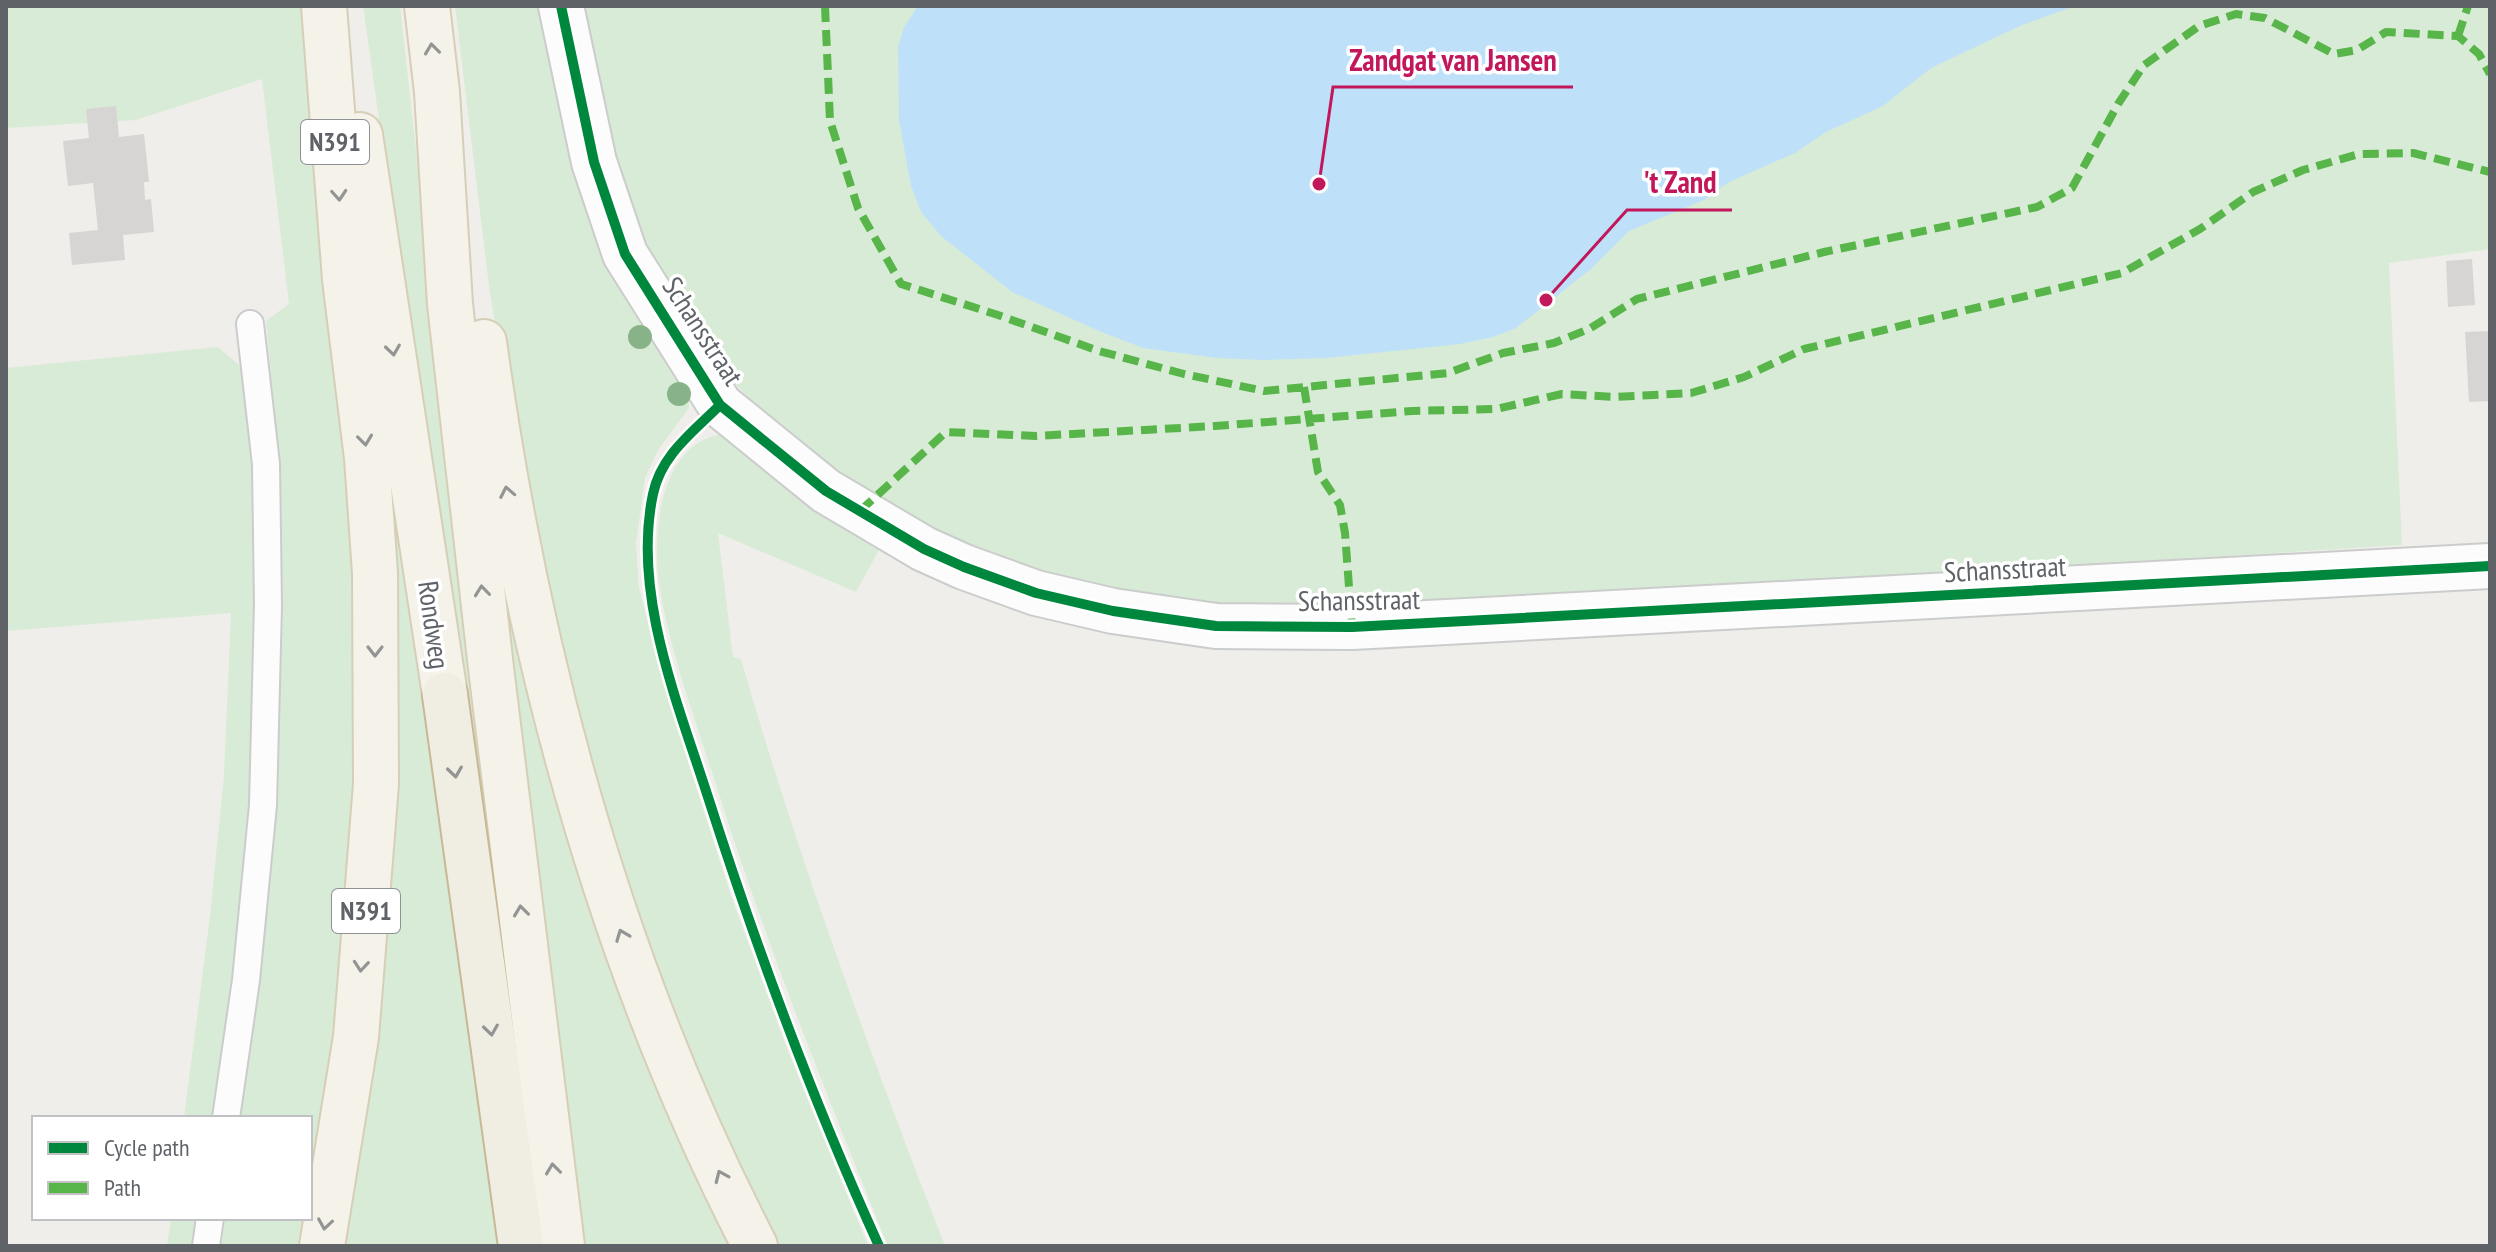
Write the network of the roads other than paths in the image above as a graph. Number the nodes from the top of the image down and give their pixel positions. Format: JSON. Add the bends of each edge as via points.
{"nodes":[{"id":1,"x":324,"y":6,"type":"edge"},
{"id":2,"x":340,"y":6,"type":"edge"},
{"id":3,"x":427,"y":6,"type":"edge"},
{"id":4,"x":561,"y":6,"type":"edge"},
{"id":5,"x":437,"y":92,"type":"junction"},
{"id":6,"x":250,"y":324,"type":"dead end"},
{"id":7,"x":2490,"y":566,"type":"edge"},
{"id":8,"x":445,"y":695,"type":"joint"},
{"id":9,"x":226,"y":1116,"type":"edge"},
{"id":10,"x":210,"y":1220,"type":"edge"},
{"id":11,"x":206,"y":1246,"type":"edge"},
{"id":12,"x":322,"y":1246,"type":"edge"},
{"id":13,"x":521,"y":1246,"type":"edge"},
{"id":14,"x":562,"y":1246,"type":"edge"},
{"id":15,"x":755,"y":1246,"type":"edge"}],
"edges":[{"from":1,"to":12,"type":"main road","number":"N391","one_way":true,"via":[[375,573],[376,784],[356,1037]]},
{"from":2,"to":8,"type":"main road","name":"Rondweg","number":"N391","one_way":true},
{"from":5,"to":3,"type":"main road","name":"Rondweg","one_way":true},
{"from":4,"to":7,"type":"street","name":"Schansstraat","via":[[594,162],[625,254],[720,405],[826,491],[888,529],[964,567],[1036,593],[1216,626],[1352,627]]},
{"from":14,"to":5,"type":"main road","name":"Rondweg","one_way":true,"via":[[450,304]]},
{"from":15,"to":5,"type":"main road","one_way":true,"via":[[675,1071],[612,910],[569,772],[499,452],[479,302]]},
{"from":6,"to":9,"type":"lane","via":[[266,464],[263,805]]},
{"from":8,"to":13,"type":"highway","name":"Rondweg","number":"N391","one_way":true},
{"from":10,"to":11,"type":"lane"}]}
